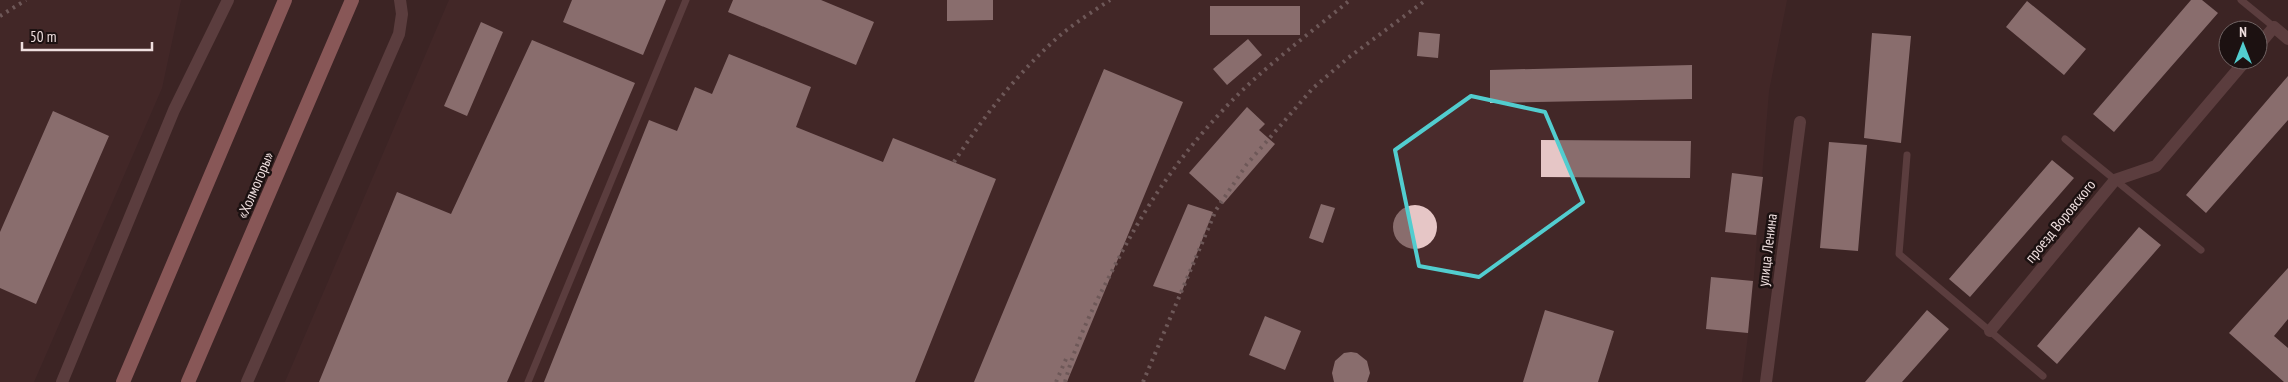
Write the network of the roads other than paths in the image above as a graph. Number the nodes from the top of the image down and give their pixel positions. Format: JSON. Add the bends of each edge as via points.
{"nodes":[{"id":1,"x":228,"y":0,"type":"edge"},
{"id":2,"x":285,"y":0,"type":"edge"},
{"id":3,"x":352,"y":0,"type":"edge"},
{"id":4,"x":400,"y":0,"type":"edge"},
{"id":5,"x":686,"y":0,"type":"edge"},
{"id":6,"x":2241,"y":0,"type":"edge"},
{"id":7,"x":2274,"y":27,"type":"junction"},
{"id":8,"x":2268,"y":34,"type":"edge"},
{"id":9,"x":2288,"y":39,"type":"edge"},
{"id":10,"x":2238,"y":70,"type":"edge"},
{"id":11,"x":1800,"y":122,"type":"dead end"},
{"id":12,"x":2065,"y":139,"type":"dead end"},
{"id":13,"x":1907,"y":155,"type":"dead end"},
{"id":14,"x":2115,"y":180,"type":"junction"},
{"id":15,"x":2201,"y":250,"type":"dead end"},
{"id":16,"x":1990,"y":331,"type":"junction"},
{"id":17,"x":2043,"y":376,"type":"dead end"},
{"id":18,"x":62,"y":382,"type":"edge"},
{"id":19,"x":123,"y":382,"type":"edge"},
{"id":20,"x":188,"y":382,"type":"edge"},
{"id":21,"x":247,"y":382,"type":"edge"},
{"id":22,"x":528,"y":382,"type":"edge"},
{"id":23,"x":1766,"y":382,"type":"edge"}],
"edges":[{"from":1,"to":18,"type":"street","via":[[174,110]]},
{"from":2,"to":19,"type":"highway"},
{"from":3,"to":20,"type":"highway","name":"«Холмогоры»"},
{"from":4,"to":21,"type":"street","via":[[399,34]]},
{"from":5,"to":22,"type":"lane"},
{"from":6,"to":7,"type":"lane"},
{"from":7,"to":8,"type":"street"},
{"from":7,"to":9,"type":"street"},
{"from":10,"to":14,"type":"street","name":"проезд Воровского","via":[[2156,166]]},
{"from":11,"to":23,"type":"street","name":"улица Ленина"},
{"from":12,"to":14,"type":"lane"},
{"from":13,"to":16,"type":"lane","via":[[1899,254]]},
{"from":14,"to":15,"type":"lane"},
{"from":14,"to":16,"type":"street","name":"проезд Воровского"},
{"from":16,"to":17,"type":"lane"}]}
